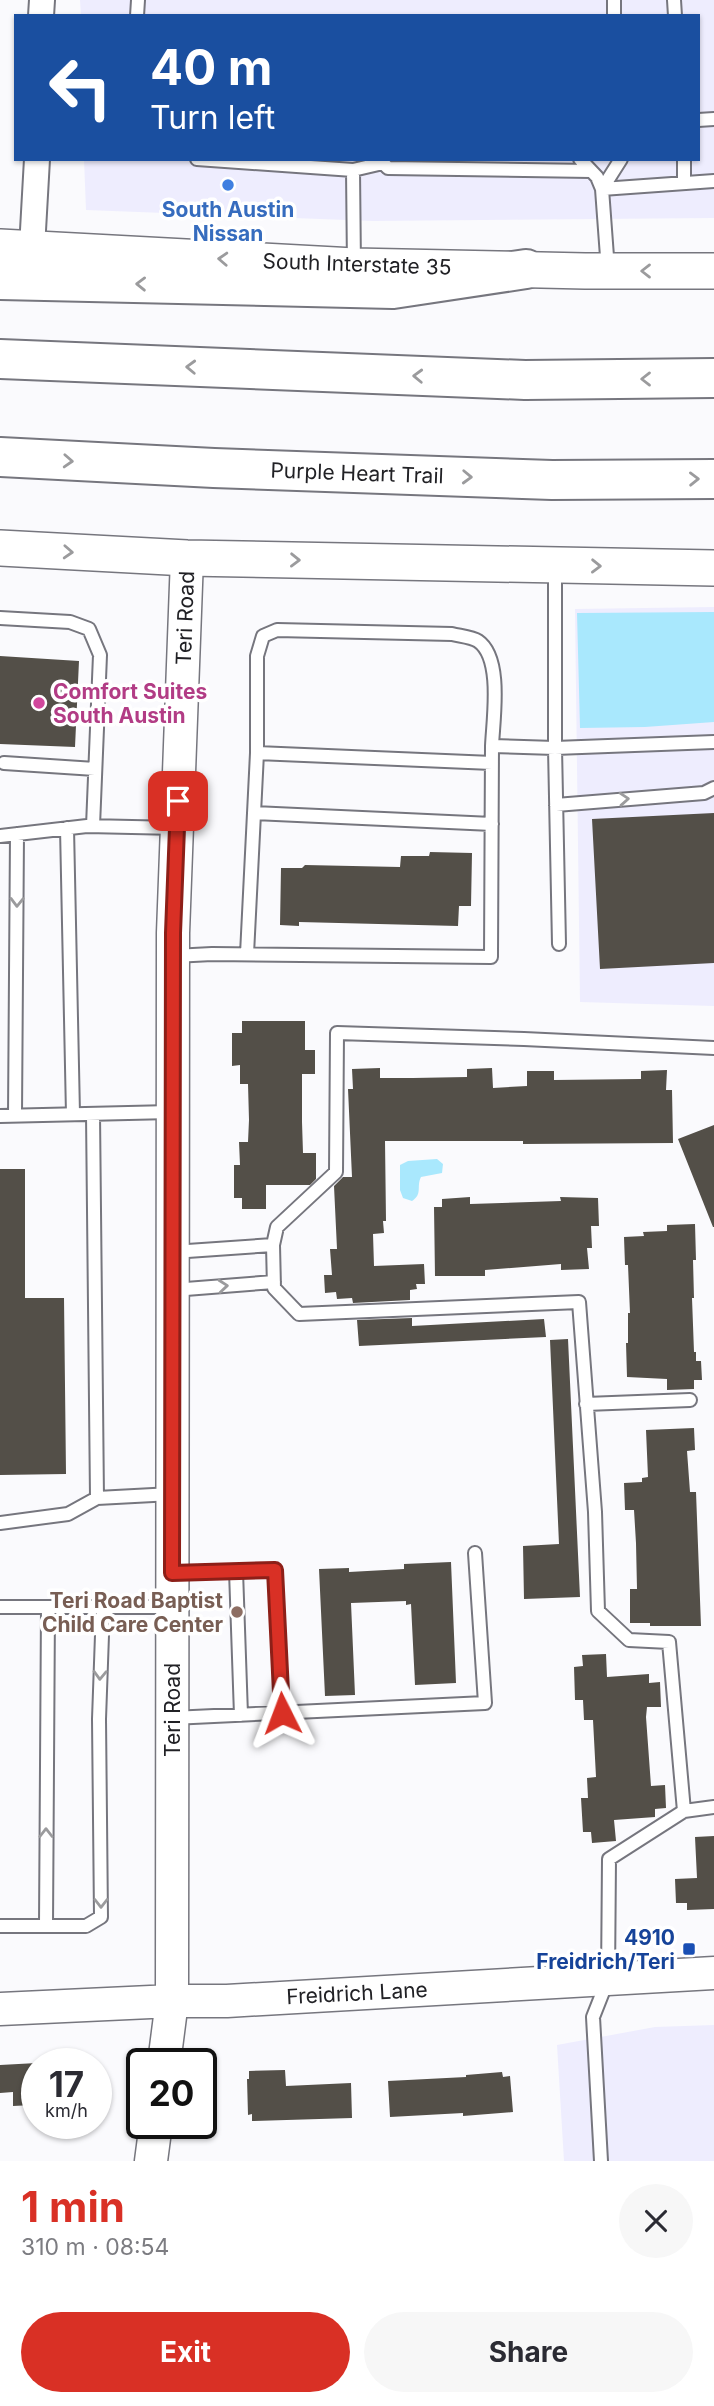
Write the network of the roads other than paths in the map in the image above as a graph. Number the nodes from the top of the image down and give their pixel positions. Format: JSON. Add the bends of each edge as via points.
{"nodes":[{"id":1,"x":37,"y":161,"type":"edge"},
{"id":2,"x":225,"y":161,"type":"edge"},
{"id":3,"x":383,"y":161,"type":"edge"},
{"id":4,"x":582,"y":161,"type":"edge"},
{"id":5,"x":620,"y":161,"type":"edge"},
{"id":6,"x":684,"y":161,"type":"edge"},
{"id":7,"x":353,"y":170,"type":"junction"},
{"id":8,"x":590,"y":171,"type":"junction"},
{"id":9,"x":714,"y":181,"type":"edge"},
{"id":10,"x":684,"y":183,"type":"junction"},
{"id":11,"x":602,"y":189,"type":"junction"},
{"id":12,"x":16,"y":248,"type":"edge"},
{"id":13,"x":354,"y":266,"type":"junction"},
{"id":14,"x":526,"y":269,"type":"junction"},
{"id":15,"x":608,"y":271,"type":"junction"},
{"id":16,"x":714,"y":271,"type":"edge"},
{"id":17,"x":0,"y":280,"type":"edge"},
{"id":18,"x":0,"y":359,"type":"edge"},
{"id":19,"x":714,"y":378,"type":"edge"},
{"id":20,"x":0,"y":457,"type":"edge"},
{"id":21,"x":714,"y":479,"type":"edge"},
{"id":22,"x":0,"y":548,"type":"edge"},
{"id":23,"x":187,"y":558,"type":"junction"},
{"id":24,"x":555,"y":565,"type":"junction"},
{"id":25,"x":714,"y":568,"type":"edge"},
{"id":26,"x":0,"y":618,"type":"edge"},
{"id":27,"x":714,"y":742,"type":"edge"},
{"id":28,"x":492,"y":746,"type":"junction"},
{"id":29,"x":555,"y":748,"type":"junction"},
{"id":30,"x":257,"y":753,"type":"junction"},
{"id":31,"x":4,"y":763,"type":"dead end"},
{"id":32,"x":492,"y":763,"type":"junction"},
{"id":33,"x":95,"y":769,"type":"junction"},
{"id":34,"x":714,"y":788,"type":"edge"},
{"id":35,"x":556,"y":805,"type":"junction"},
{"id":36,"x":254,"y":813,"type":"junction"},
{"id":37,"x":492,"y":824,"type":"junction"},
{"id":38,"x":93,"y":826,"type":"junction"},
{"id":39,"x":67,"y":828,"type":"junction"},
{"id":40,"x":177,"y":828,"type":"junction"},
{"id":41,"x":17,"y":834,"type":"junction"},
{"id":42,"x":0,"y":836,"type":"edge"},
{"id":43,"x":559,"y":944,"type":"dead end"},
{"id":44,"x":247,"y":954,"type":"junction"},
{"id":45,"x":173,"y":956,"type":"junction"},
{"id":46,"x":714,"y":1048,"type":"edge"},
{"id":47,"x":173,"y":1112,"type":"junction"},
{"id":48,"x":73,"y":1114,"type":"junction"},
{"id":49,"x":93,"y":1114,"type":"junction"},
{"id":50,"x":15,"y":1115,"type":"junction"},
{"id":51,"x":0,"y":1116,"type":"edge"},
{"id":52,"x":273,"y":1245,"type":"junction"},
{"id":53,"x":173,"y":1252,"type":"junction"},
{"id":54,"x":274,"y":1282,"type":"junction"},
{"id":55,"x":173,"y":1290,"type":"junction"},
{"id":56,"x":690,"y":1400,"type":"dead end"},
{"id":57,"x":586,"y":1404,"type":"junction"},
{"id":58,"x":172,"y":1494,"type":"junction"},
{"id":59,"x":97,"y":1498,"type":"junction"},
{"id":60,"x":0,"y":1523,"type":"edge"},
{"id":61,"x":475,"y":1553,"type":"dead end"},
{"id":62,"x":236,"y":1571,"type":"junction"},
{"id":63,"x":172,"y":1573,"type":"junction"},
{"id":64,"x":0,"y":1607,"type":"edge"},
{"id":65,"x":48,"y":1607,"type":"junction"},
{"id":66,"x":103,"y":1607,"type":"junction"},
{"id":67,"x":172,"y":1607,"type":"junction"},
{"id":68,"x":282,"y":1713,"type":"junction"},
{"id":69,"x":242,"y":1715,"type":"junction"},
{"id":70,"x":172,"y":1718,"type":"junction"},
{"id":71,"x":714,"y":1807,"type":"edge"},
{"id":72,"x":684,"y":1811,"type":"junction"},
{"id":73,"x":46,"y":1926,"type":"junction"},
{"id":74,"x":0,"y":1927,"type":"edge"},
{"id":75,"x":714,"y":1973,"type":"edge"},
{"id":76,"x":608,"y":1979,"type":"junction"},
{"id":77,"x":172,"y":2001,"type":"junction"},
{"id":78,"x":0,"y":2009,"type":"edge"},
{"id":79,"x":166,"y":2048,"type":"edge"},
{"id":80,"x":154,"y":2139,"type":"edge"},
{"id":81,"x":151,"y":2161,"type":"edge"},
{"id":82,"x":601,"y":2161,"type":"edge"}],
"edges":[{"from":1,"to":12,"type":"street"},
{"from":2,"to":7,"type":"lane"},
{"from":3,"to":7,"type":"lane"},
{"from":3,"to":8,"type":"lane","via":[[388,168]]},
{"from":4,"to":8,"type":"lane"},
{"from":5,"to":11,"type":"lane"},
{"from":6,"to":10,"type":"lane"},
{"from":7,"to":13,"type":"lane"},
{"from":8,"to":11,"type":"lane"},
{"from":9,"to":10,"type":"lane"},
{"from":10,"to":11,"type":"lane"},
{"from":11,"to":15,"type":"lane"},
{"from":13,"to":12,"type":"main road","name":"South Interstate 35","one_way":true},
{"from":13,"to":14,"type":"main road","name":"South Interstate 35"},
{"from":14,"to":15,"type":"main road","name":"South Interstate 35"},
{"from":14,"to":17,"type":"highway","one_way":true,"via":[[393,289]]},
{"from":16,"to":15,"type":"main road","name":"South Interstate 35","one_way":true},
{"from":19,"to":18,"type":"highway","one_way":true,"via":[[525,380]]},
{"from":20,"to":21,"type":"highway","name":"Purple Heart Trail","one_way":true,"via":[[552,480]]},
{"from":22,"to":23,"type":"main road","one_way":true},
{"from":23,"to":24,"type":"main road","one_way":true},
{"from":23,"to":40,"type":"street","name":"Teri Road"},
{"from":24,"to":25,"type":"main road","one_way":true},
{"from":24,"to":29,"type":"lane"},
{"from":26,"to":33,"type":"lane","via":[[70,622],[89,629],[100,654]]},
{"from":27,"to":29,"type":"lane"},
{"from":28,"to":29,"type":"lane"},
{"from":28,"to":30,"type":"lane","via":[[495,684],[491,658],[479,641],[452,634],[277,630],[263,636],[257,656]]},
{"from":28,"to":32,"type":"lane"},
{"from":29,"to":35,"type":"lane"},
{"from":30,"to":32,"type":"lane"},
{"from":30,"to":36,"type":"lane"},
{"from":31,"to":33,"type":"lane"},
{"from":32,"to":37,"type":"lane"},
{"from":33,"to":38,"type":"lane"},
{"from":35,"to":34,"type":"lane","one_way":true,"via":[[704,793]]},
{"from":35,"to":43,"type":"lane"},
{"from":36,"to":37,"type":"lane"},
{"from":36,"to":44,"type":"lane"},
{"from":37,"to":44,"type":"lane","via":[[491,957]]},
{"from":38,"to":39,"type":"lane"},
{"from":38,"to":40,"type":"lane"},
{"from":39,"to":41,"type":"lane"},
{"from":39,"to":48,"type":"lane"},
{"from":40,"to":45,"type":"street","name":"Teri Road"},
{"from":41,"to":42,"type":"lane"},
{"from":41,"to":50,"type":"lane","one_way":true},
{"from":44,"to":45,"type":"lane"},
{"from":45,"to":47,"type":"street","name":"Teri Road"},
{"from":46,"to":52,"type":"lane","via":[[337,1033],[336,1172],[276,1227]]},
{"from":47,"to":49,"type":"lane"},
{"from":47,"to":53,"type":"street","name":"Teri Road"},
{"from":48,"to":49,"type":"lane"},
{"from":48,"to":50,"type":"lane"},
{"from":49,"to":59,"type":"lane"},
{"from":50,"to":51,"type":"lane"},
{"from":52,"to":53,"type":"lane"},
{"from":52,"to":54,"type":"lane"},
{"from":53,"to":55,"type":"street","name":"Teri Road"},
{"from":55,"to":54,"type":"lane","one_way":true},
{"from":54,"to":57,"type":"lane","via":[[274,1288],[299,1314],[579,1302]]},
{"from":55,"to":58,"type":"street","name":"Teri Road"},
{"from":56,"to":57,"type":"lane"},
{"from":57,"to":72,"type":"lane","via":[[598,1611],[629,1640],[669,1642]]},
{"from":58,"to":59,"type":"lane"},
{"from":58,"to":63,"type":"street","name":"Teri Road"},
{"from":59,"to":60,"type":"lane","via":[[68,1514]]},
{"from":61,"to":68,"type":"lane","via":[[485,1703]]},
{"from":62,"to":63,"type":"lane"},
{"from":62,"to":68,"type":"lane","via":[[275,1570]]},
{"from":62,"to":69,"type":"lane"},
{"from":63,"to":67,"type":"street","name":"Teri Road"},
{"from":64,"to":65,"type":"lane"},
{"from":65,"to":66,"type":"lane"},
{"from":73,"to":65,"type":"lane","one_way":true},
{"from":66,"to":67,"type":"lane"},
{"from":66,"to":73,"type":"lane","one_way":true,"via":[[101,1916],[86,1926]]},
{"from":67,"to":70,"type":"street","name":"Teri Road"},
{"from":68,"to":69,"type":"lane"},
{"from":69,"to":70,"type":"lane"},
{"from":70,"to":77,"type":"street","name":"Teri Road"},
{"from":71,"to":72,"type":"lane"},
{"from":72,"to":76,"type":"lane","via":[[609,1859]]},
{"from":73,"to":74,"type":"lane"},
{"from":75,"to":76,"type":"street","name":"Freidrich Lane"},
{"from":76,"to":77,"type":"street","name":"Freidrich Lane"},
{"from":76,"to":82,"type":"lane","via":[[593,2017]]},
{"from":77,"to":78,"type":"street","name":"Freidrich Lane"},
{"from":77,"to":79,"type":"street","name":"Teri Road"},
{"from":80,"to":81,"type":"street"}]}
